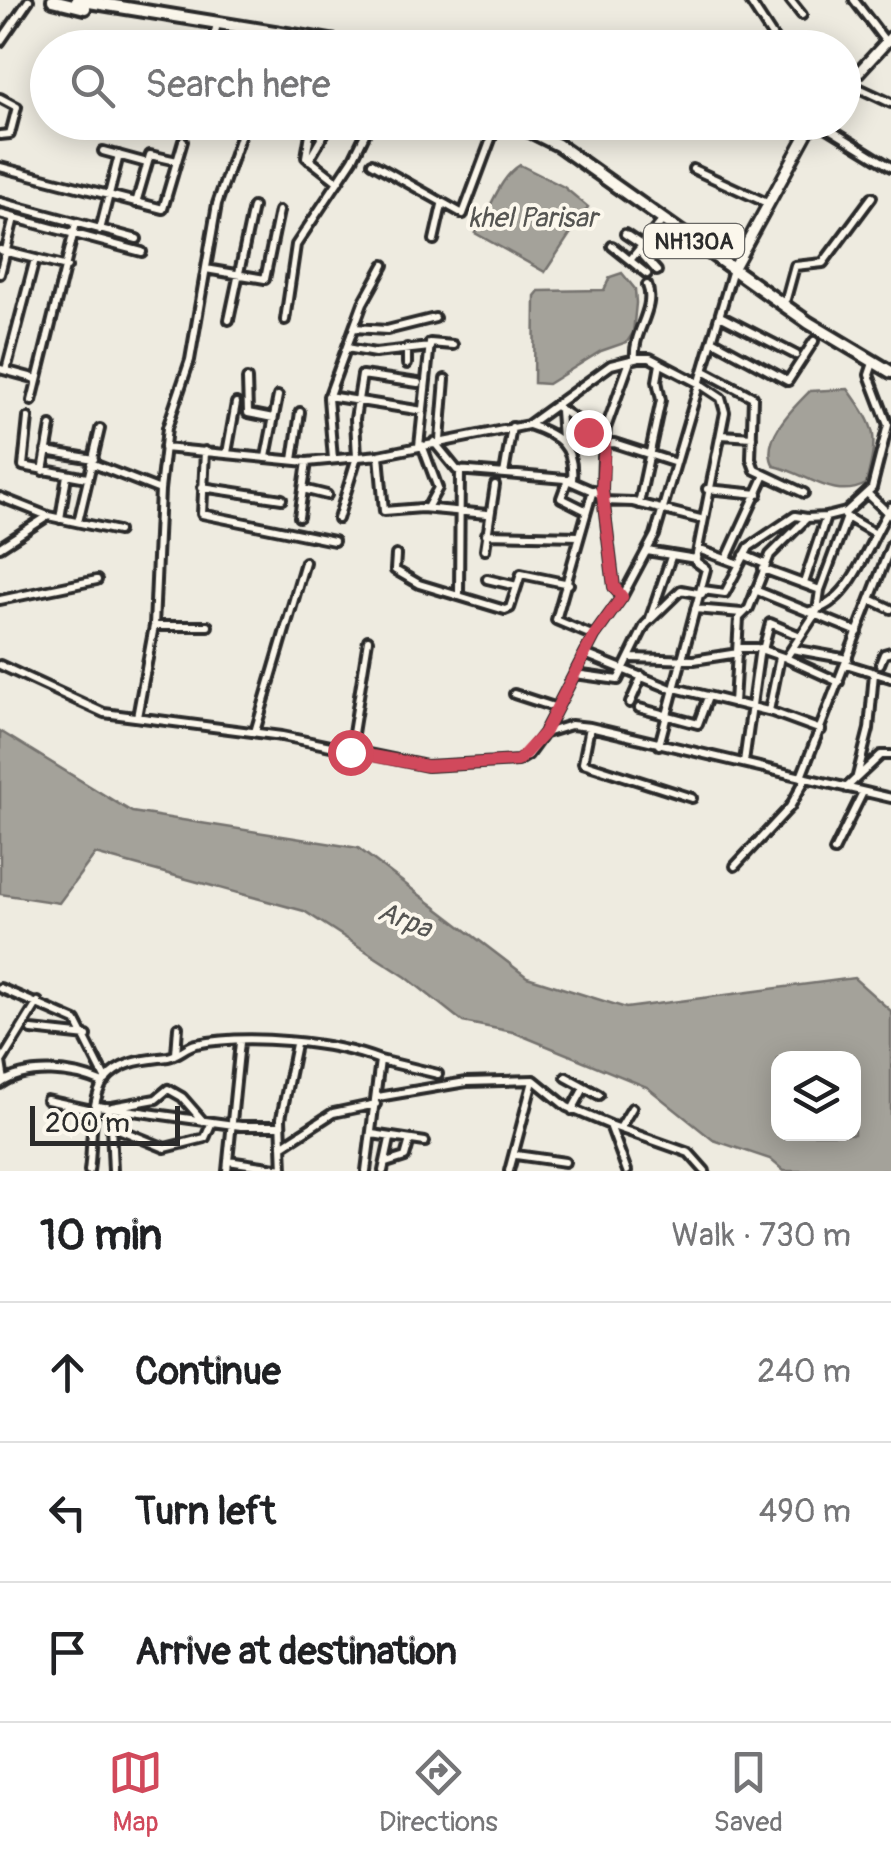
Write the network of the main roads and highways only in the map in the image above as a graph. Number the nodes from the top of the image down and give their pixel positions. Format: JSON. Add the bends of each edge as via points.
{"nodes":[{"id":1,"x":52,"y":0,"type":"edge"},
{"id":2,"x":77,"y":0,"type":"edge"},
{"id":3,"x":249,"y":30,"type":"edge"},
{"id":4,"x":260,"y":30,"type":"edge"},
{"id":5,"x":889,"y":39,"type":"edge"},
{"id":6,"x":861,"y":70,"type":"edge"},
{"id":7,"x":549,"y":140,"type":"edge"},
{"id":8,"x":561,"y":140,"type":"edge"},
{"id":9,"x":805,"y":140,"type":"edge"},
{"id":10,"x":734,"y":266,"type":"junction"},
{"id":11,"x":891,"y":364,"type":"edge"},
{"id":12,"x":891,"y":372,"type":"edge"}],
"edges":[{"from":1,"to":3,"type":"highway"},
{"from":2,"to":4,"type":"highway"},
{"from":5,"to":6,"type":"main road"},
{"from":7,"to":10,"type":"highway","number":"NH130A"},
{"from":8,"to":10,"type":"highway","number":"NH130A"},
{"from":9,"to":10,"type":"main road"},
{"from":10,"to":11,"type":"highway","number":"NH130A"},
{"from":10,"to":12,"type":"highway","number":"NH130A"}]}
